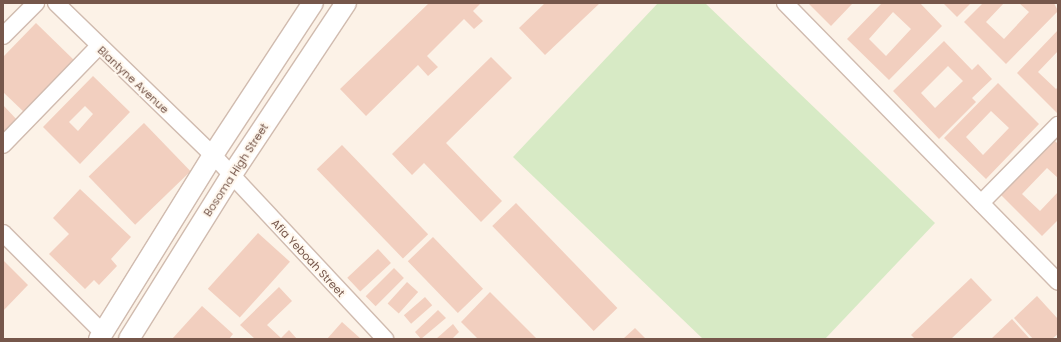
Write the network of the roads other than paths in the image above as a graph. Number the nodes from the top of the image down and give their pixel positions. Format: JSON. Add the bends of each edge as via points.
{"nodes":[{"id":1,"x":36,"y":3,"type":"edge"},
{"id":2,"x":56,"y":3,"type":"edge"},
{"id":3,"x":313,"y":3,"type":"edge"},
{"id":4,"x":346,"y":3,"type":"edge"},
{"id":5,"x":786,"y":3,"type":"edge"},
{"id":6,"x":3,"y":36,"type":"edge"},
{"id":7,"x":98,"y":47,"type":"junction"},
{"id":8,"x":1058,"y":125,"type":"edge"},
{"id":9,"x":3,"y":145,"type":"edge"},
{"id":10,"x":213,"y":155,"type":"junction"},
{"id":11,"x":231,"y":176,"type":"junction"},
{"id":12,"x":981,"y":203,"type":"junction"},
{"id":13,"x":3,"y":233,"type":"edge"},
{"id":14,"x":1058,"y":282,"type":"edge"},
{"id":15,"x":101,"y":336,"type":"edge"},
{"id":16,"x":129,"y":339,"type":"edge"},
{"id":17,"x":385,"y":339,"type":"edge"}],
"edges":[{"from":1,"to":6,"type":"street"},
{"from":2,"to":7,"type":"street","name":"Blantyne Avenue"},
{"from":3,"to":10,"type":"street"},
{"from":4,"to":11,"type":"street","name":"Bosoma High Street"},
{"from":5,"to":12,"type":"street"},
{"from":7,"to":9,"type":"street"},
{"from":7,"to":10,"type":"street","name":"Blantyne Avenue"},
{"from":8,"to":12,"type":"street"},
{"from":10,"to":11,"type":"street","name":"Blantyne Avenue"},
{"from":10,"to":15,"type":"street"},
{"from":11,"to":16,"type":"street","name":"Bosoma High Street"},
{"from":11,"to":17,"type":"street","name":"Afia Yeboah Street"},
{"from":12,"to":14,"type":"street"},
{"from":13,"to":15,"type":"street"}]}
